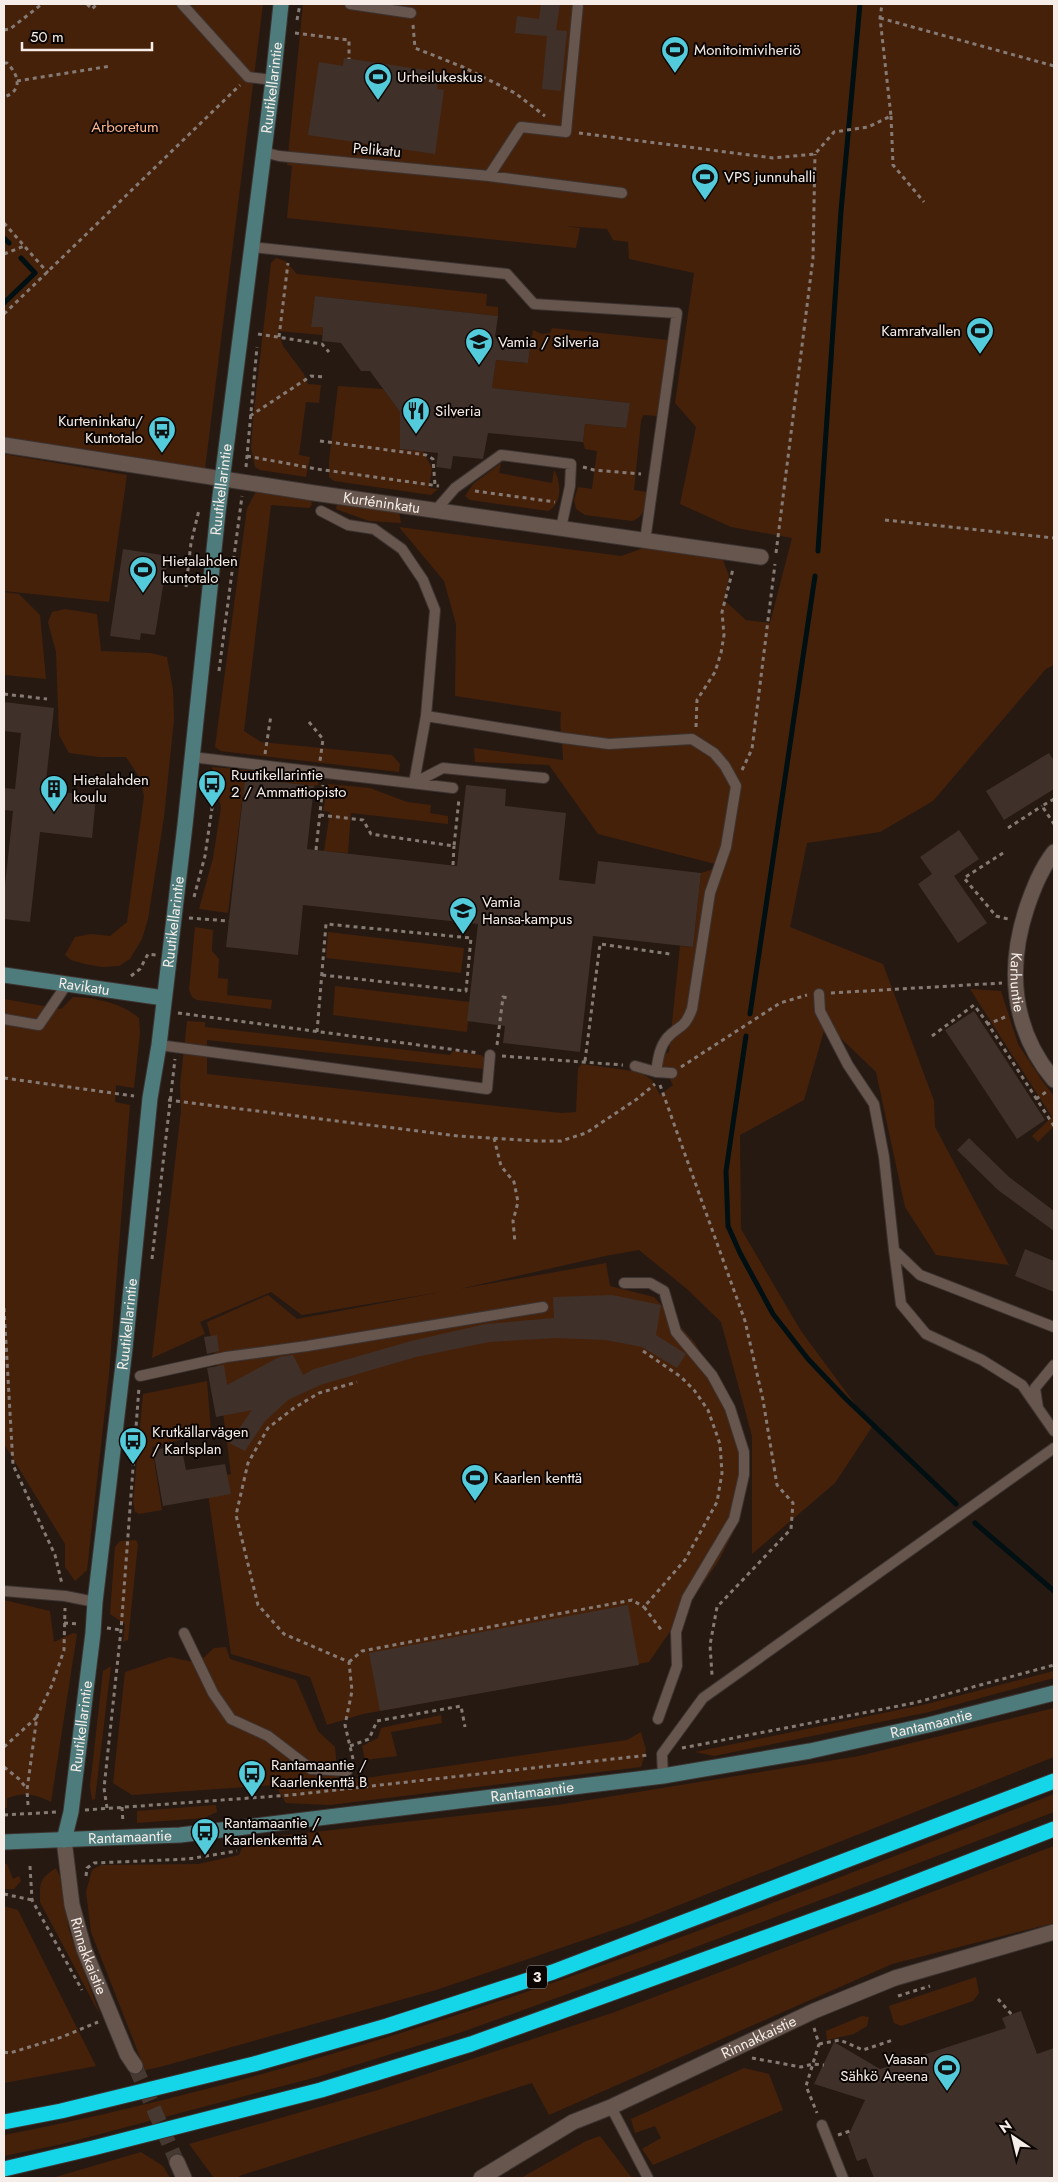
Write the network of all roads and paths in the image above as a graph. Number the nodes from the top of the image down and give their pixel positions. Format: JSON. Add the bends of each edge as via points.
{"nodes":[{"id":1,"x":42,"y":4,"type":"edge"},
{"id":2,"x":87,"y":4,"type":"edge"},
{"id":3,"x":97,"y":4,"type":"edge"},
{"id":4,"x":182,"y":4,"type":"edge"},
{"id":5,"x":281,"y":4,"type":"edge"},
{"id":6,"x":300,"y":4,"type":"edge"},
{"id":7,"x":350,"y":4,"type":"edge"},
{"id":8,"x":578,"y":4,"type":"edge"},
{"id":9,"x":882,"y":4,"type":"edge"},
{"id":10,"x":411,"y":13,"type":"joint"},
{"id":11,"x":880,"y":18,"type":"junction"},
{"id":12,"x":4,"y":30,"type":"edge"},
{"id":13,"x":295,"y":33,"type":"junction"},
{"id":14,"x":294,"y":41,"type":"dead end"},
{"id":15,"x":349,"y":59,"type":"dead end"},
{"id":16,"x":4,"y":63,"type":"edge"},
{"id":17,"x":111,"y":66,"type":"dead end"},
{"id":18,"x":1054,"y":66,"type":"edge"},
{"id":19,"x":248,"y":77,"type":"junction"},
{"id":20,"x":273,"y":80,"type":"junction"},
{"id":21,"x":17,"y":81,"type":"junction"},
{"id":22,"x":4,"y":97,"type":"edge"},
{"id":23,"x":891,"y":116,"type":"junction"},
{"id":24,"x":566,"y":132,"type":"junction"},
{"id":25,"x":263,"y":152,"type":"junction"},
{"id":26,"x":815,"y":154,"type":"junction"},
{"id":27,"x":489,"y":176,"type":"junction"},
{"id":28,"x":622,"y":193,"type":"dead end"},
{"id":29,"x":924,"y":202,"type":"dead end"},
{"id":30,"x":4,"y":222,"type":"edge"},
{"id":31,"x":24,"y":246,"type":"junction"},
{"id":32,"x":252,"y":246,"type":"junction"},
{"id":33,"x":289,"y":250,"type":"junction"},
{"id":34,"x":4,"y":254,"type":"edge"},
{"id":35,"x":48,"y":273,"type":"junction"},
{"id":36,"x":4,"y":314,"type":"edge"},
{"id":37,"x":260,"y":324,"type":"dead end"},
{"id":38,"x":258,"y":334,"type":"junction"},
{"id":39,"x":279,"y":337,"type":"junction"},
{"id":40,"x":329,"y":352,"type":"dead end"},
{"id":41,"x":326,"y":377,"type":"dead end"},
{"id":42,"x":250,"y":416,"type":"junction"},
{"id":43,"x":320,"y":441,"type":"dead end"},
{"id":44,"x":4,"y":445,"type":"edge"},
{"id":45,"x":247,"y":456,"type":"junction"},
{"id":46,"x":571,"y":464,"type":"junction"},
{"id":47,"x":654,"y":476,"type":"junction"},
{"id":48,"x":222,"y":479,"type":"junction"},
{"id":49,"x":244,"y":483,"type":"junction"},
{"id":50,"x":436,"y":486,"type":"junction"},
{"id":51,"x":455,"y":488,"type":"junction"},
{"id":52,"x":567,"y":504,"type":"junction"},
{"id":53,"x":200,"y":510,"type":"dead end"},
{"id":54,"x":435,"y":510,"type":"junction"},
{"id":55,"x":321,"y":511,"type":"dead end"},
{"id":56,"x":885,"y":520,"type":"dead end"},
{"id":57,"x":561,"y":528,"type":"junction"},
{"id":58,"x":1054,"y":538,"type":"edge"},
{"id":59,"x":645,"y":540,"type":"junction"},
{"id":60,"x":737,"y":554,"type":"junction"},
{"id":61,"x":761,"y":557,"type":"dead end"},
{"id":62,"x":186,"y":587,"type":"dead end"},
{"id":63,"x":218,"y":680,"type":"dead end"},
{"id":64,"x":4,"y":694,"type":"edge"},
{"id":65,"x":47,"y":699,"type":"dead end"},
{"id":66,"x":271,"y":715,"type":"dead end"},
{"id":67,"x":426,"y":716,"type":"junction"},
{"id":68,"x":309,"y":722,"type":"dead end"},
{"id":69,"x":696,"y":742,"type":"junction"},
{"id":70,"x":192,"y":757,"type":"junction"},
{"id":71,"x":208,"y":758,"type":"junction"},
{"id":72,"x":264,"y":765,"type":"junction"},
{"id":73,"x":322,"y":772,"type":"junction"},
{"id":74,"x":544,"y":778,"type":"dead end"},
{"id":75,"x":414,"y":783,"type":"junction"},
{"id":76,"x":736,"y":786,"type":"junction"},
{"id":77,"x":454,"y":788,"type":"joint"},
{"id":78,"x":1054,"y":799,"type":"edge"},
{"id":79,"x":1042,"y":806,"type":"junction"},
{"id":80,"x":320,"y":815,"type":"junction"},
{"id":81,"x":1054,"y":824,"type":"edge"},
{"id":82,"x":1008,"y":828,"type":"dead end"},
{"id":83,"x":454,"y":846,"type":"junction"},
{"id":84,"x":316,"y":850,"type":"dead end"},
{"id":85,"x":1054,"y":852,"type":"edge"},
{"id":86,"x":1003,"y":853,"type":"dead end"},
{"id":87,"x":453,"y":865,"type":"dead end"},
{"id":88,"x":193,"y":900,"type":"dead end"},
{"id":89,"x":191,"y":909,"type":"dead end"},
{"id":90,"x":188,"y":918,"type":"junction"},
{"id":91,"x":229,"y":921,"type":"dead end"},
{"id":92,"x":1022,"y":923,"type":"junction"},
{"id":93,"x":188,"y":926,"type":"dead end"},
{"id":94,"x":670,"y":954,"type":"dead end"},
{"id":95,"x":169,"y":956,"type":"junction"},
{"id":96,"x":322,"y":975,"type":"junction"},
{"id":97,"x":4,"y":976,"type":"edge"},
{"id":98,"x":126,"y":977,"type":"dead end"},
{"id":99,"x":68,"y":984,"type":"junction"},
{"id":100,"x":819,"y":994,"type":"dead end"},
{"id":101,"x":164,"y":998,"type":"junction"},
{"id":102,"x":508,"y":998,"type":"dead end"},
{"id":103,"x":180,"y":1005,"type":"dead end"},
{"id":104,"x":1019,"y":1010,"type":"junction"},
{"id":105,"x":179,"y":1014,"type":"junction"},
{"id":106,"x":4,"y":1019,"type":"edge"},
{"id":107,"x":988,"y":1024,"type":"junction"},
{"id":108,"x":317,"y":1032,"type":"junction"},
{"id":109,"x":932,"y":1036,"type":"dead end"},
{"id":110,"x":159,"y":1045,"type":"junction"},
{"id":111,"x":176,"y":1049,"type":"junction"},
{"id":112,"x":493,"y":1055,"type":"junction"},
{"id":113,"x":584,"y":1061,"type":"junction"},
{"id":114,"x":634,"y":1066,"type":"joint"},
{"id":115,"x":672,"y":1072,"type":"dead end"},
{"id":116,"x":657,"y":1076,"type":"junction"},
{"id":117,"x":4,"y":1078,"type":"edge"},
{"id":118,"x":1054,"y":1080,"type":"edge"},
{"id":119,"x":150,"y":1098,"type":"junction"},
{"id":120,"x":170,"y":1100,"type":"junction"},
{"id":121,"x":1054,"y":1126,"type":"edge"},
{"id":122,"x":494,"y":1138,"type":"junction"},
{"id":123,"x":515,"y":1243,"type":"dead end"},
{"id":124,"x":894,"y":1250,"type":"junction"},
{"id":125,"x":624,"y":1283,"type":"dead end"},
{"id":126,"x":543,"y":1307,"type":"dead end"},
{"id":127,"x":4,"y":1308,"type":"edge"},
{"id":128,"x":1054,"y":1326,"type":"edge"},
{"id":129,"x":644,"y":1351,"type":"dead end"},
{"id":130,"x":1054,"y":1365,"type":"edge"},
{"id":131,"x":140,"y":1376,"type":"dead end"},
{"id":132,"x":358,"y":1382,"type":"dead end"},
{"id":133,"x":1038,"y":1408,"type":"junction"},
{"id":134,"x":1054,"y":1431,"type":"edge"},
{"id":135,"x":1054,"y":1448,"type":"edge"},
{"id":136,"x":4,"y":1591,"type":"edge"},
{"id":137,"x":65,"y":1596,"type":"junction"},
{"id":138,"x":95,"y":1602,"type":"junction"},
{"id":139,"x":644,"y":1607,"type":"junction"},
{"id":140,"x":64,"y":1623,"type":"dead end"},
{"id":141,"x":121,"y":1630,"type":"dead end"},
{"id":142,"x":184,"y":1633,"type":"dead end"},
{"id":143,"x":676,"y":1650,"type":"junction"},
{"id":144,"x":349,"y":1662,"type":"junction"},
{"id":145,"x":1054,"y":1665,"type":"edge"},
{"id":146,"x":1054,"y":1693,"type":"edge"},
{"id":147,"x":37,"y":1716,"type":"junction"},
{"id":148,"x":658,"y":1719,"type":"dead end"},
{"id":149,"x":465,"y":1727,"type":"dead end"},
{"id":150,"x":350,"y":1746,"type":"junction"},
{"id":151,"x":4,"y":1747,"type":"edge"},
{"id":152,"x":662,"y":1754,"type":"junction"},
{"id":153,"x":354,"y":1762,"type":"dead end"},
{"id":154,"x":4,"y":1767,"type":"edge"},
{"id":155,"x":347,"y":1771,"type":"dead end"},
{"id":156,"x":663,"y":1776,"type":"junction"},
{"id":157,"x":1054,"y":1781,"type":"edge"},
{"id":158,"x":27,"y":1790,"type":"junction"},
{"id":159,"x":28,"y":1804,"type":"dead end"},
{"id":160,"x":107,"y":1808,"type":"junction"},
{"id":161,"x":71,"y":1812,"type":"junction"},
{"id":162,"x":4,"y":1815,"type":"edge"},
{"id":163,"x":1054,"y":1829,"type":"edge"},
{"id":164,"x":64,"y":1840,"type":"junction"},
{"id":165,"x":4,"y":1842,"type":"edge"},
{"id":166,"x":237,"y":1851,"type":"dead end"},
{"id":167,"x":30,"y":1866,"type":"dead end"},
{"id":168,"x":85,"y":1877,"type":"dead end"},
{"id":169,"x":4,"y":1894,"type":"edge"},
{"id":170,"x":32,"y":1900,"type":"junction"},
{"id":171,"x":1054,"y":1932,"type":"edge"},
{"id":172,"x":934,"y":1985,"type":"dead end"},
{"id":173,"x":85,"y":1996,"type":"dead end"},
{"id":174,"x":892,"y":1998,"type":"dead end"},
{"id":175,"x":998,"y":1999,"type":"dead end"},
{"id":176,"x":94,"y":2013,"type":"dead end"},
{"id":177,"x":1012,"y":2015,"type":"dead end"},
{"id":178,"x":99,"y":2021,"type":"junction"},
{"id":179,"x":822,"y":2025,"type":"dead end"},
{"id":180,"x":101,"y":2026,"type":"dead end"},
{"id":181,"x":814,"y":2028,"type":"junction"},
{"id":182,"x":806,"y":2032,"type":"dead end"},
{"id":183,"x":893,"y":2040,"type":"dead end"},
{"id":184,"x":819,"y":2044,"type":"junction"},
{"id":185,"x":4,"y":2052,"type":"edge"},
{"id":186,"x":757,"y":2054,"type":"dead end"},
{"id":187,"x":813,"y":2064,"type":"junction"},
{"id":188,"x":824,"y":2065,"type":"dead end"},
{"id":189,"x":135,"y":2066,"type":"tunnel mouth"},
{"id":190,"x":611,"y":2107,"type":"junction"},
{"id":191,"x":4,"y":2122,"type":"edge"},
{"id":192,"x":822,"y":2125,"type":"joint"},
{"id":193,"x":177,"y":2162,"type":"tunnel mouth"},
{"id":194,"x":4,"y":2169,"type":"edge"},
{"id":195,"x":184,"y":2178,"type":"edge"},
{"id":196,"x":481,"y":2178,"type":"edge"},
{"id":197,"x":648,"y":2178,"type":"edge"},
{"id":198,"x":843,"y":2178,"type":"edge"}],
"edges":[{"from":1,"to":12,"type":"path","via":[[10,29]]},
{"from":2,"to":3,"type":"path","via":[[92,9]]},
{"from":4,"to":19,"type":"lane"},
{"from":5,"to":20,"type":"main road","name":"Ruutikellarintie"},
{"from":6,"to":13,"type":"path"},
{"from":7,"to":10,"type":"lane"},
{"from":8,"to":24,"type":"lane"},
{"from":9,"to":11,"type":"path"},
{"from":10,"to":24,"type":"path","via":[[415,48],[515,93]]},
{"from":11,"to":18,"type":"path"},
{"from":11,"to":23,"type":"path"},
{"from":13,"to":14,"type":"path"},
{"from":13,"to":15,"type":"path","via":[[349,40]]},
{"from":16,"to":21,"type":"path","via":[[12,68]]},
{"from":17,"to":21,"type":"path"},
{"from":19,"to":20,"type":"lane"},
{"from":19,"to":35,"type":"path"},
{"from":20,"to":25,"type":"main road","name":"Ruutikellarintie"},
{"from":21,"to":22,"type":"path","via":[[12,94]]},
{"from":23,"to":26,"type":"path","via":[[868,127],[834,132]]},
{"from":23,"to":29,"type":"path","via":[[893,165]]},
{"from":24,"to":26,"type":"path","via":[[773,158]]},
{"from":24,"to":27,"type":"lane","via":[[521,127]]},
{"from":25,"to":27,"type":"lane","name":"Pelikatu"},
{"from":25,"to":32,"type":"main road","name":"Ruutikellarintie"},
{"from":26,"to":76,"type":"path","via":[[813,258],[752,749]]},
{"from":27,"to":28,"type":"lane","name":"Pelikatu"},
{"from":30,"to":31,"type":"path"},
{"from":31,"to":34,"type":"path"},
{"from":31,"to":35,"type":"path"},
{"from":32,"to":33,"type":"lane"},
{"from":32,"to":48,"type":"main road","name":"Ruutikellarintie"},
{"from":33,"to":39,"type":"path"},
{"from":33,"to":47,"type":"lane","via":[[507,274],[534,304],[678,313]]},
{"from":35,"to":36,"type":"path"},
{"from":37,"to":38,"type":"path"},
{"from":38,"to":39,"type":"path"},
{"from":38,"to":42,"type":"path"},
{"from":39,"to":40,"type":"path","via":[[322,344]]},
{"from":41,"to":42,"type":"path","via":[[311,376]]},
{"from":42,"to":45,"type":"path"},
{"from":43,"to":50,"type":"path","via":[[426,455],[432,459]]},
{"from":44,"to":48,"type":"street","name":"Kurténinkatu"},
{"from":45,"to":49,"type":"path"},
{"from":45,"to":50,"type":"path"},
{"from":46,"to":47,"type":"path","via":[[594,470]]},
{"from":46,"to":51,"type":"lane","via":[[502,455]]},
{"from":46,"to":52,"type":"lane"},
{"from":47,"to":59,"type":"lane"},
{"from":48,"to":49,"type":"street","name":"Kurténinkatu"},
{"from":48,"to":70,"type":"main road","name":"Ruutikellarintie"},
{"from":49,"to":54,"type":"street","name":"Kurténinkatu"},
{"from":49,"to":63,"type":"path"},
{"from":50,"to":51,"type":"path"},
{"from":51,"to":52,"type":"path"},
{"from":51,"to":54,"type":"lane"},
{"from":52,"to":57,"type":"lane"},
{"from":53,"to":62,"type":"path","via":[[191,543]]},
{"from":54,"to":57,"type":"street","name":"Kurténinkatu"},
{"from":55,"to":67,"type":"lane","via":[[348,525],[374,529],[402,549],[423,580],[436,610]]},
{"from":56,"to":58,"type":"path"},
{"from":57,"to":59,"type":"street","name":"Kurténinkatu"},
{"from":59,"to":60,"type":"street","name":"Kurténinkatu"},
{"from":60,"to":61,"type":"street","name":"Kurténinkatu"},
{"from":60,"to":69,"type":"path","via":[[722,612],[724,635],[721,653],[715,672],[697,700]]},
{"from":64,"to":65,"type":"path"},
{"from":66,"to":72,"type":"path"},
{"from":67,"to":69,"type":"lane","via":[[609,744],[692,739]]},
{"from":67,"to":75,"type":"lane"},
{"from":68,"to":73,"type":"path","via":[[322,739]]},
{"from":69,"to":76,"type":"lane","via":[[714,753]]},
{"from":70,"to":71,"type":"lane"},
{"from":70,"to":95,"type":"main road","name":"Ruutikellarintie"},
{"from":71,"to":72,"type":"lane"},
{"from":71,"to":88,"type":"path","via":[[206,776],[212,808],[205,856]]},
{"from":72,"to":73,"type":"lane"},
{"from":73,"to":75,"type":"lane"},
{"from":73,"to":80,"type":"path"},
{"from":74,"to":75,"type":"lane","via":[[443,768]]},
{"from":75,"to":77,"type":"lane"},
{"from":76,"to":116,"type":"lane","via":[[726,847],[710,893],[692,1009],[686,1023],[667,1038],[659,1050]]},
{"from":77,"to":83,"type":"path","via":[[460,789]]},
{"from":78,"to":79,"type":"path"},
{"from":79,"to":81,"type":"path"},
{"from":79,"to":82,"type":"path"},
{"from":80,"to":83,"type":"path","via":[[363,820],[371,834]]},
{"from":80,"to":84,"type":"path"},
{"from":83,"to":87,"type":"path"},
{"from":85,"to":92,"type":"street","name":"Karhuntie","via":[[1043,867]]},
{"from":86,"to":92,"type":"path","via":[[964,878],[996,916]]},
{"from":89,"to":90,"type":"path"},
{"from":90,"to":91,"type":"path"},
{"from":90,"to":93,"type":"path"},
{"from":92,"to":104,"type":"street","name":"Karhuntie","via":[[1014,963]]},
{"from":94,"to":113,"type":"path","via":[[600,944]]},
{"from":95,"to":98,"type":"path","via":[[148,954],[140,969]]},
{"from":95,"to":101,"type":"main road","name":"Ruutikellarintie"},
{"from":96,"to":96,"type":"path","via":[[326,924],[471,938],[466,991]]},
{"from":96,"to":108,"type":"path"},
{"from":97,"to":99,"type":"main road","name":"Ravikatu"},
{"from":99,"to":101,"type":"main road","name":"Ravikatu"},
{"from":99,"to":106,"type":"lane","via":[[40,1024]]},
{"from":100,"to":124,"type":"lane","via":[[820,1011],[848,1065],[874,1104],[884,1157]]},
{"from":101,"to":105,"type":"path"},
{"from":101,"to":110,"type":"main road","name":"Ruutikellarintie"},
{"from":102,"to":112,"type":"path","via":[[503,996]]},
{"from":103,"to":105,"type":"path"},
{"from":104,"to":107,"type":"path"},
{"from":104,"to":118,"type":"street","name":"Karhuntie","via":[[1037,1054]]},
{"from":105,"to":108,"type":"path"},
{"from":107,"to":109,"type":"path","via":[[974,1005]]},
{"from":107,"to":121,"type":"path"},
{"from":108,"to":112,"type":"path"},
{"from":110,"to":111,"type":"lane"},
{"from":110,"to":119,"type":"main road","name":"Ruutikellarintie"},
{"from":111,"to":112,"type":"lane","via":[[487,1089]]},
{"from":111,"to":120,"type":"path"},
{"from":112,"to":113,"type":"path"},
{"from":113,"to":114,"type":"path"},
{"from":114,"to":116,"type":"lane"},
{"from":115,"to":116,"type":"lane"},
{"from":116,"to":122,"type":"path","via":[[637,1099],[586,1133],[561,1140]]},
{"from":117,"to":119,"type":"path"},
{"from":119,"to":120,"type":"path"},
{"from":119,"to":138,"type":"main road","name":"Ruutikellarintie"},
{"from":120,"to":122,"type":"path"},
{"from":122,"to":123,"type":"path","via":[[501,1166],[514,1182],[518,1202],[513,1221]]},
{"from":124,"to":128,"type":"lane","via":[[920,1275]]},
{"from":124,"to":133,"type":"lane","via":[[901,1304],[926,1334],[982,1360],[1022,1385]]},
{"from":125,"to":143,"type":"lane","via":[[650,1283],[664,1291],[676,1332],[712,1374],[730,1408],[744,1452],[744,1475],[734,1519],[687,1598],[676,1632]]},
{"from":126,"to":131,"type":"lane","via":[[226,1357]]},
{"from":127,"to":137,"type":"path","via":[[12,1465],[54,1554]]},
{"from":129,"to":139,"type":"path","via":[[681,1377],[708,1410],[720,1444],[722,1473],[717,1502],[685,1560]]},
{"from":130,"to":133,"type":"lane","via":[[1035,1388]]},
{"from":132,"to":144,"type":"path","via":[[319,1393],[268,1428],[248,1463],[236,1515],[258,1605],[284,1634]]},
{"from":133,"to":134,"type":"lane"},
{"from":135,"to":152,"type":"lane","via":[[703,1698]]},
{"from":136,"to":137,"type":"lane"},
{"from":137,"to":138,"type":"lane"},
{"from":138,"to":161,"type":"main road","name":"Ruutikellarintie"},
{"from":139,"to":143,"type":"path"},
{"from":139,"to":144,"type":"path","via":[[632,1600],[362,1651]]},
{"from":140,"to":147,"type":"path","via":[[64,1650]]},
{"from":141,"to":160,"type":"path","via":[[104,1788]]},
{"from":142,"to":155,"type":"lane","via":[[213,1693],[231,1719],[268,1736],[311,1769]]},
{"from":143,"to":148,"type":"lane","via":[[677,1666]]},
{"from":144,"to":150,"type":"path","via":[[352,1691],[345,1725]]},
{"from":145,"to":152,"type":"path","via":[[914,1703]]},
{"from":146,"to":156,"type":"main road","name":"Rantamaantie","via":[[810,1752]]},
{"from":147,"to":151,"type":"path"},
{"from":147,"to":158,"type":"path"},
{"from":149,"to":150,"type":"path","via":[[460,1706],[377,1721],[369,1739]]},
{"from":150,"to":153,"type":"path"},
{"from":152,"to":156,"type":"lane"},
{"from":152,"to":160,"type":"path","via":[[290,1795]]},
{"from":154,"to":158,"type":"path"},
{"from":156,"to":164,"type":"main road","name":"Rantamaantie","via":[[180,1835]]},
{"from":157,"to":191,"type":"highway","number":"3","via":[[554,1972],[387,2026],[254,2064]]},
{"from":158,"to":159,"type":"path"},
{"from":160,"to":161,"type":"path"},
{"from":161,"to":162,"type":"path"},
{"from":161,"to":164,"type":"main road","name":"Ruutikellarintie"},
{"from":163,"to":194,"type":"highway","via":[[872,1899],[471,2044],[321,2090]]},
{"from":164,"to":165,"type":"main road","name":"Rantamaantie"},
{"from":164,"to":189,"type":"street","name":"Rinnakkaistie","via":[[72,1905],[84,1949],[127,2054]]},
{"from":166,"to":168,"type":"path","via":[[188,1859],[94,1863],[87,1868]]},
{"from":167,"to":170,"type":"path"},
{"from":169,"to":170,"type":"path"},
{"from":170,"to":173,"type":"path"},
{"from":171,"to":190,"type":"street","name":"Rinnakkaistie","via":[[895,1978],[814,2011]]},
{"from":172,"to":174,"type":"path"},
{"from":175,"to":177,"type":"path"},
{"from":176,"to":178,"type":"path"},
{"from":178,"to":180,"type":"path"},
{"from":178,"to":185,"type":"path","via":[[62,2037]]},
{"from":179,"to":181,"type":"path"},
{"from":181,"to":182,"type":"path"},
{"from":181,"to":184,"type":"path"},
{"from":183,"to":184,"type":"path","via":[[863,2050],[840,2040]]},
{"from":184,"to":187,"type":"path"},
{"from":186,"to":187,"type":"path","via":[[749,2057],[801,2067]]},
{"from":187,"to":188,"type":"path"},
{"from":187,"to":192,"type":"path","via":[[806,2086]]},
{"from":190,"to":196,"type":"street","name":"Rinnakkaistie","via":[[573,2122]]},
{"from":190,"to":197,"type":"lane"},
{"from":192,"to":198,"type":"lane"},
{"from":193,"to":195,"type":"street"}]}
